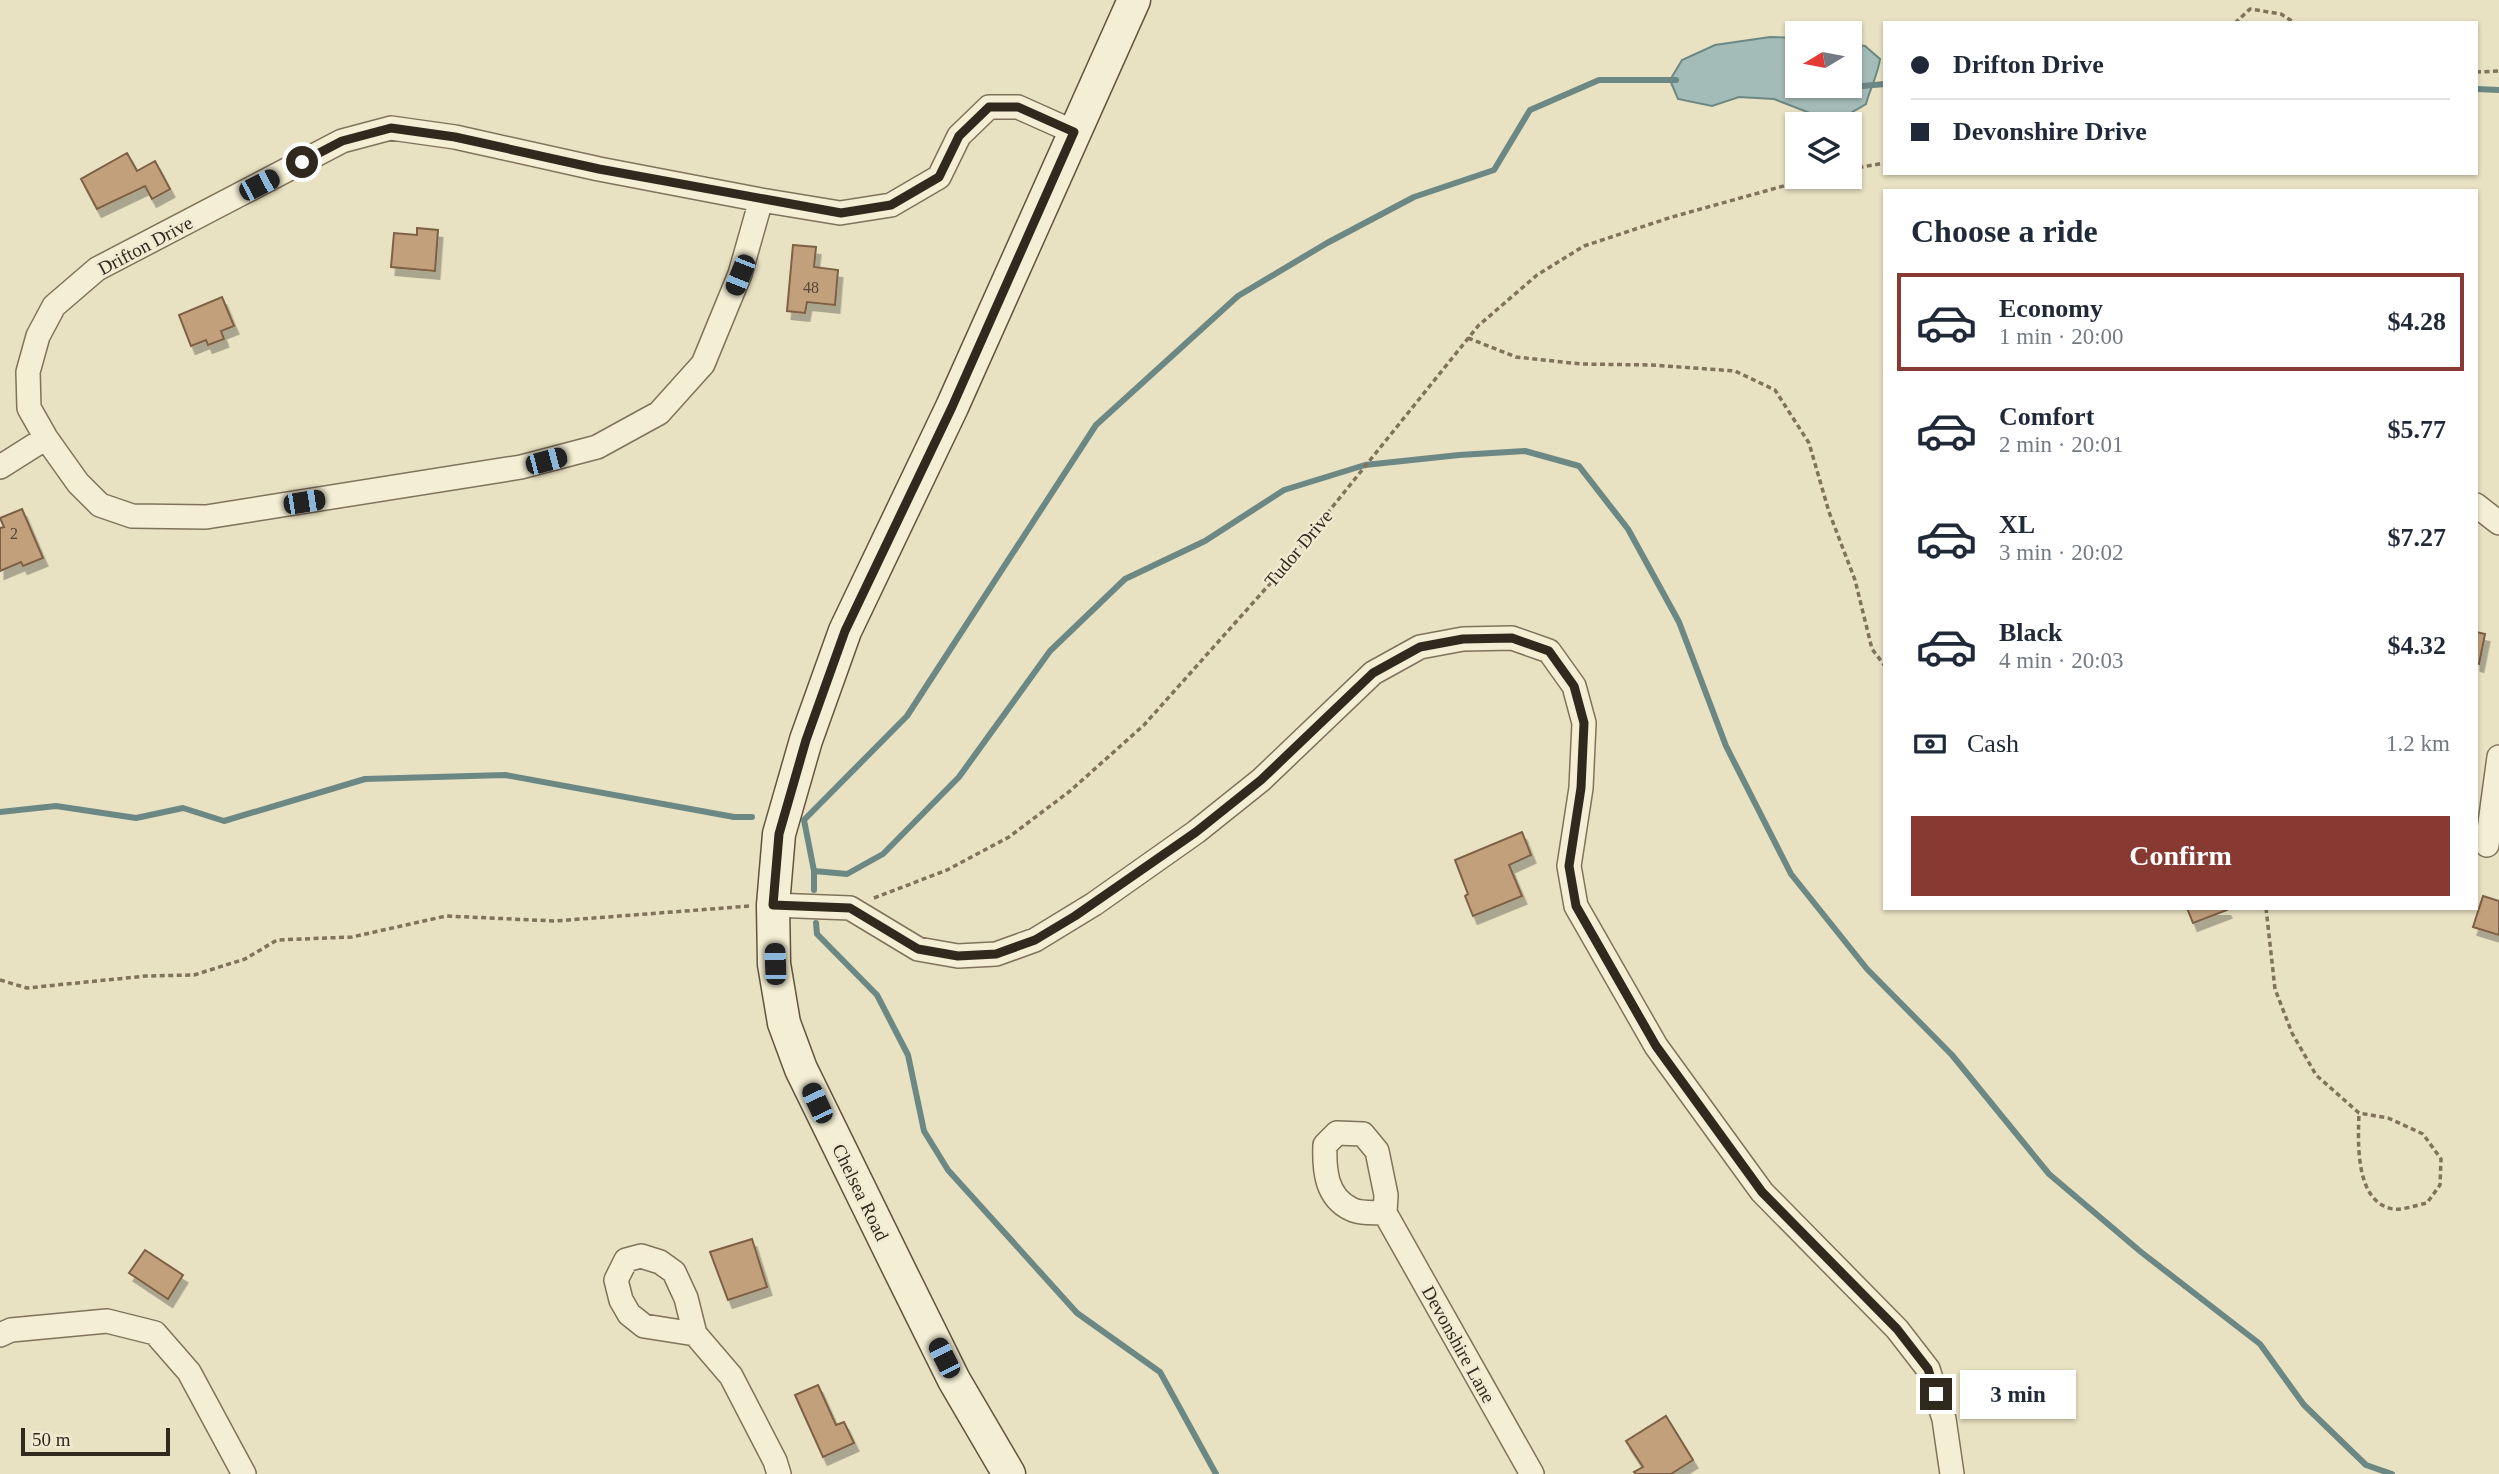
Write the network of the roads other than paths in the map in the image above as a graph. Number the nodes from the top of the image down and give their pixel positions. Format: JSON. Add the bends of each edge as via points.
{"nodes":[{"id":1,"x":1134,"y":0,"type":"edge"},
{"id":2,"x":1074,"y":132,"type":"junction"},
{"id":3,"x":761,"y":200,"type":"junction"},
{"id":4,"x":46,"y":439,"type":"junction"},
{"id":5,"x":0,"y":467,"type":"edge"},
{"id":6,"x":2478,"y":507,"type":"edge"},
{"id":7,"x":2499,"y":523,"type":"edge"},
{"id":8,"x":2499,"y":757,"type":"edge"},
{"id":9,"x":2488,"y":846,"type":"edge"},
{"id":10,"x":773,"y":905,"type":"junction"},
{"id":11,"x":1385,"y":1213,"type":"dead end"},
{"id":12,"x":695,"y":1334,"type":"dead end"},
{"id":13,"x":0,"y":1335,"type":"edge"},
{"id":14,"x":244,"y":1474,"type":"edge"},
{"id":15,"x":779,"y":1474,"type":"edge"},
{"id":16,"x":1009,"y":1474,"type":"edge"},
{"id":17,"x":1532,"y":1474,"type":"edge"},
{"id":18,"x":1952,"y":1474,"type":"edge"}],
"edges":[{"from":1,"to":2,"type":"street","name":"Chelsea Road"},
{"from":2,"to":3,"type":"street","name":"Drifton Drive","via":[[1018,107],[989,107],[959,136],[939,177],[891,205],[841,213]]},
{"from":2,"to":10,"type":"street","name":"Chelsea Road","via":[[952,407],[845,631],[779,834]]},
{"from":3,"to":4,"type":"street","name":"Drifton Drive","via":[[740,275],[703,364],[659,412],[597,447],[521,467],[206,517],[132,516],[100,505]]},
{"from":3,"to":4,"type":"street","name":"Drifton Drive","via":[[455,137],[391,128],[342,141],[97,269],[54,306],[27,372],[29,408]]},
{"from":4,"to":5,"type":"street"},
{"from":6,"to":7,"type":"street"},
{"from":8,"to":9,"type":"street"},
{"from":10,"to":16,"type":"street","name":"Chelsea Road","via":[[784,1023],[801,1069],[954,1380]]},
{"from":10,"to":18,"type":"street","via":[[850,908],[918,949],[958,956],[996,954],[1035,940],[1196,832],[1261,780],[1373,673],[1420,647],[1463,639],[1512,638],[1549,651],[1574,686],[1584,723],[1581,788],[1569,866],[1576,906],[1656,1046],[1762,1192],[1897,1329],[1928,1369],[1944,1419]]},
{"from":11,"to":17,"type":"street","name":"Devonshire Lane"},
{"from":12,"to":15,"type":"street","via":[[731,1376]]},
{"from":13,"to":14,"type":"street","via":[[11,1330],[107,1321],[155,1333],[189,1372]]}]}
